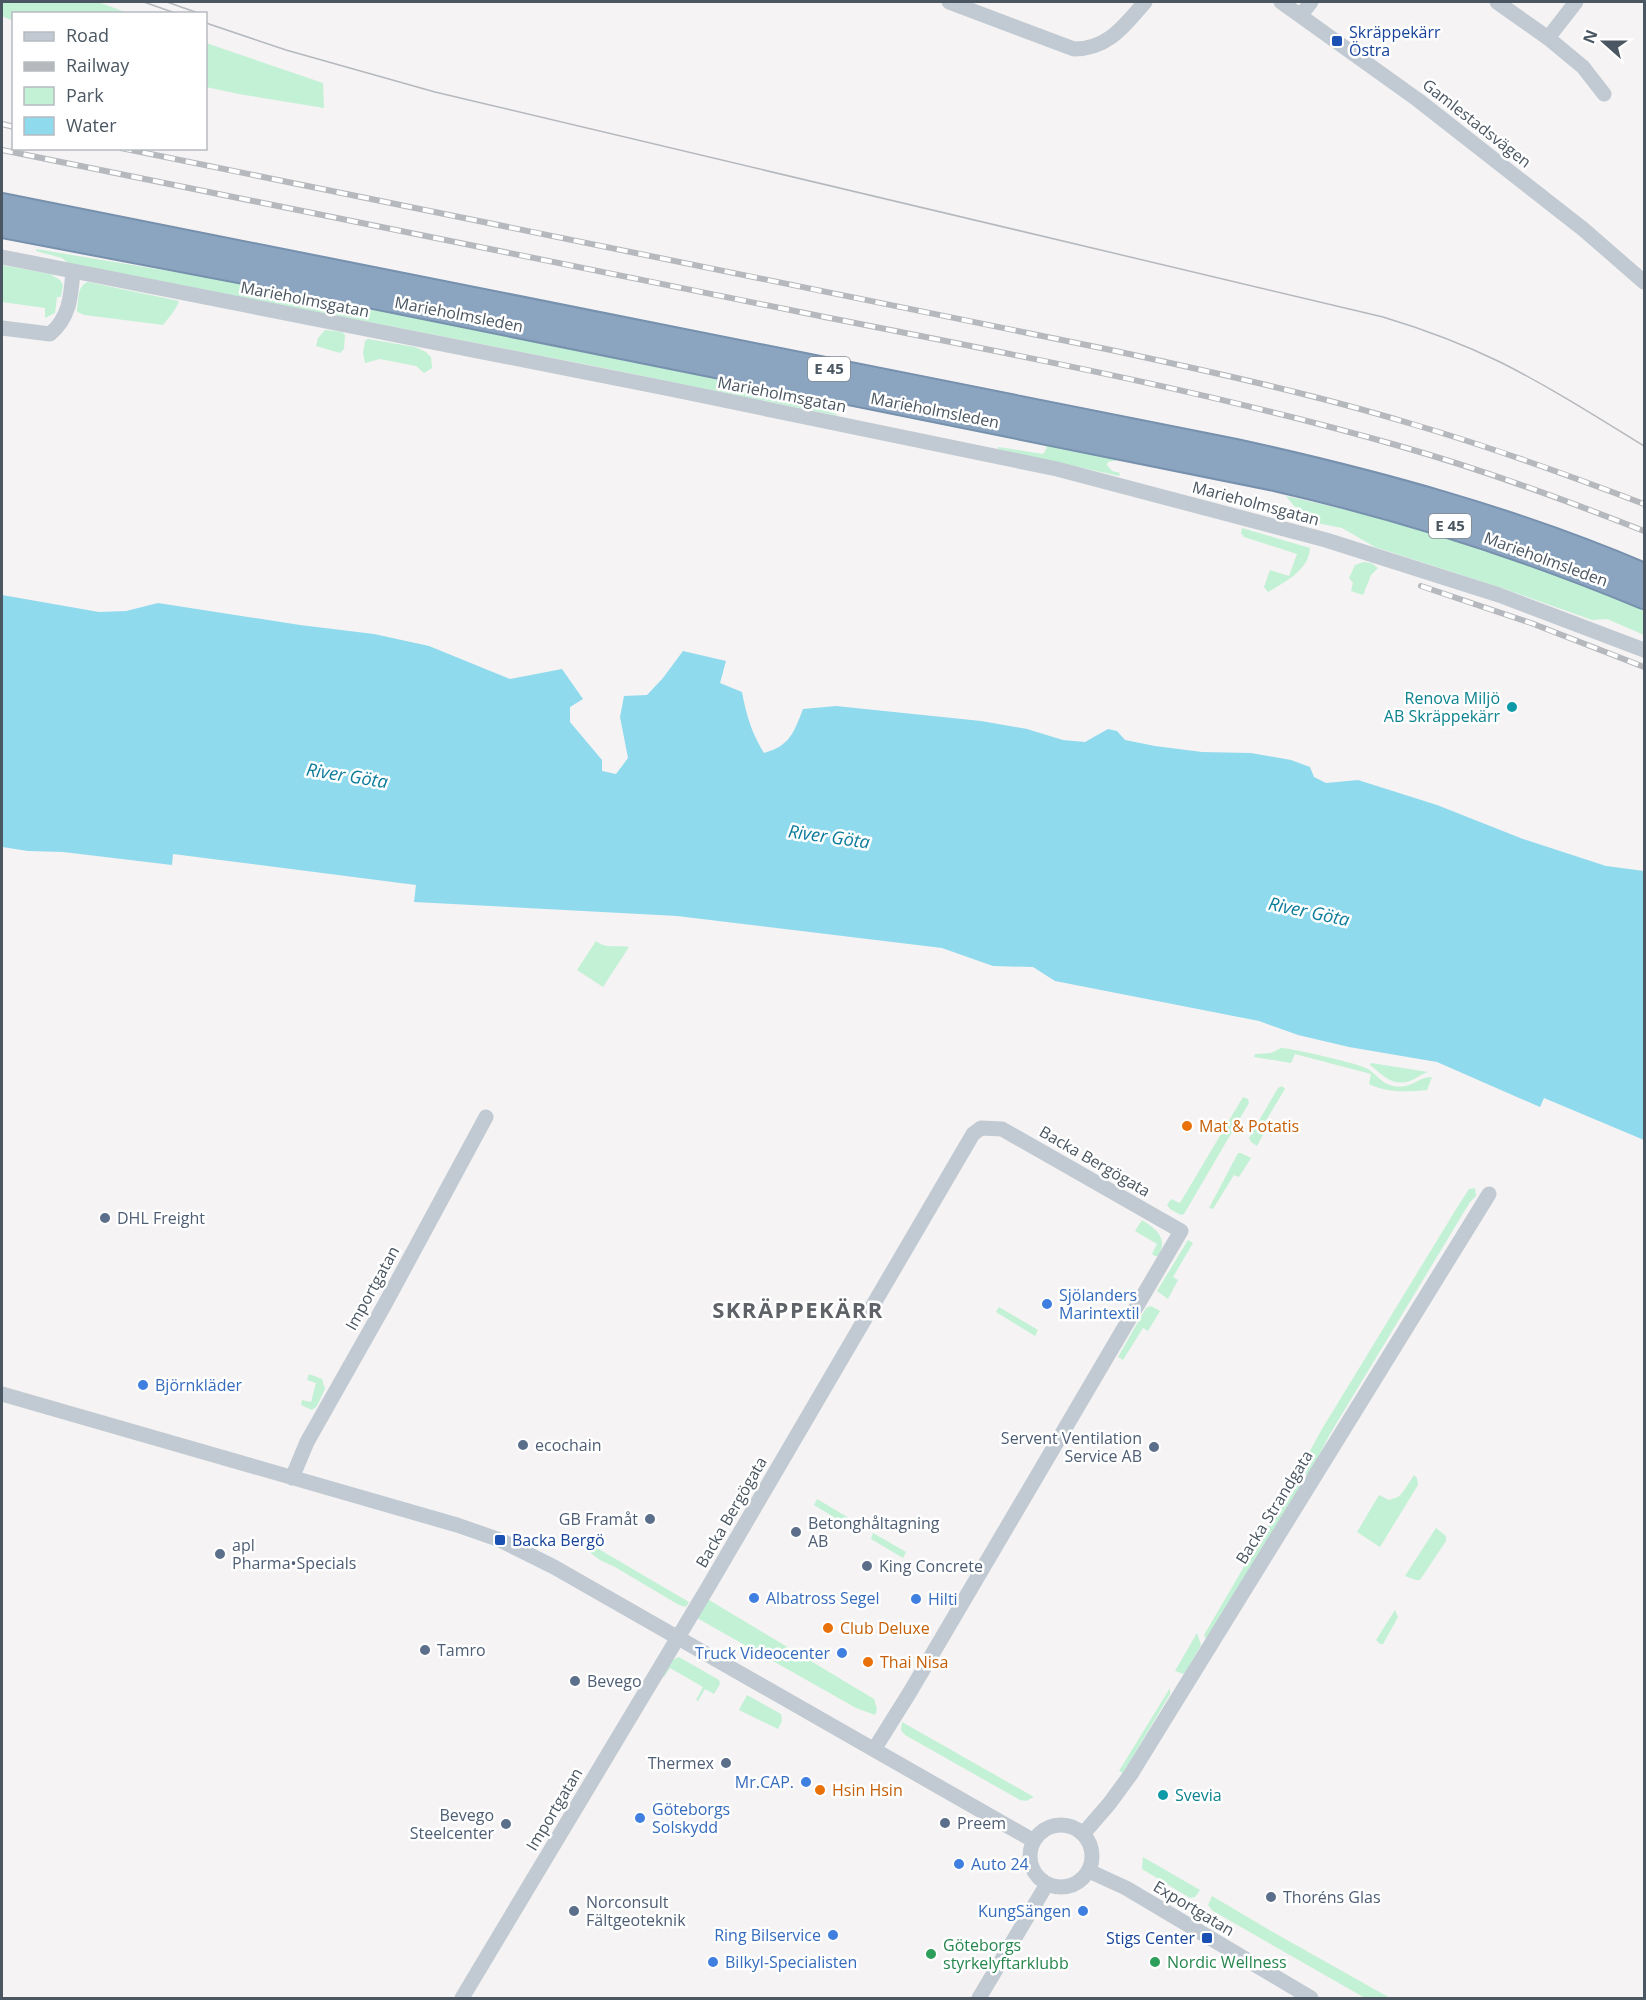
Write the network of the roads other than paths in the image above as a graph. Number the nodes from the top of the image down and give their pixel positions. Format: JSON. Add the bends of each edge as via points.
{"nodes":[{"id":1,"x":949,"y":2,"type":"edge"},
{"id":2,"x":1145,"y":2,"type":"edge"},
{"id":3,"x":1281,"y":2,"type":"edge"},
{"id":4,"x":1311,"y":2,"type":"edge"},
{"id":5,"x":1497,"y":2,"type":"edge"},
{"id":6,"x":1576,"y":2,"type":"edge"},
{"id":7,"x":1301,"y":15,"type":"junction"},
{"id":8,"x":1548,"y":38,"type":"junction"},
{"id":9,"x":1604,"y":94,"type":"dead end"},
{"id":10,"x":2,"y":205,"type":"edge"},
{"id":11,"x":2,"y":226,"type":"edge"},
{"id":12,"x":2,"y":257,"type":"edge"},
{"id":13,"x":73,"y":271,"type":"junction"},
{"id":14,"x":1644,"y":282,"type":"edge"},
{"id":15,"x":2,"y":328,"type":"edge"},
{"id":16,"x":1644,"y":575,"type":"edge"},
{"id":17,"x":1644,"y":597,"type":"edge"},
{"id":18,"x":1644,"y":650,"type":"edge"},
{"id":19,"x":486,"y":1116,"type":"dead end"},
{"id":20,"x":1489,"y":1194,"type":"dead end"},
{"id":21,"x":2,"y":1394,"type":"edge"},
{"id":22,"x":292,"y":1478,"type":"junction"},
{"id":23,"x":677,"y":1637,"type":"junction"},
{"id":24,"x":875,"y":1748,"type":"junction"},
{"id":25,"x":1083,"y":1834,"type":"junction"},
{"id":26,"x":1034,"y":1841,"type":"junction"},
{"id":27,"x":1089,"y":1870,"type":"junction"},
{"id":28,"x":1047,"y":1884,"type":"junction"},
{"id":29,"x":462,"y":1998,"type":"edge"},
{"id":30,"x":979,"y":1998,"type":"edge"},
{"id":31,"x":1311,"y":1998,"type":"edge"}],
"edges":[{"from":1,"to":2,"type":"street","via":[[1074,49],[1089,49],[1117,34]]},
{"from":3,"to":7,"type":"street","name":"Gamlestadsvägen"},
{"from":4,"to":7,"type":"street"},
{"from":5,"to":8,"type":"street"},
{"from":6,"to":8,"type":"street"},
{"from":7,"to":14,"type":"street","name":"Gamlestadsvägen","via":[[1418,100],[1583,229]]},
{"from":8,"to":9,"type":"street","via":[[1583,67]]},
{"from":10,"to":16,"type":"highway","name":"Marieholmsleden","number":"E 45","via":[[1324,470],[1473,511]]},
{"from":11,"to":17,"type":"highway","name":"Marieholmsleden","number":"E 45","via":[[297,281],[1275,479],[1464,530]]},
{"from":12,"to":13,"type":"street","name":"Marieholmsgatan"},
{"from":13,"to":15,"type":"street","via":[[71,302],[60,325],[50,334]]},
{"from":13,"to":18,"type":"street","name":"Marieholmsgatan","via":[[1057,469],[1347,547],[1499,595]]},
{"from":19,"to":22,"type":"street","name":"Importgatan","via":[[307,1442]]},
{"from":20,"to":25,"type":"street","name":"Backa Strandgata","via":[[1131,1774]]},
{"from":21,"to":22,"type":"street"},
{"from":22,"to":23,"type":"street","via":[[500,1540]]},
{"from":23,"to":24,"type":"street"},
{"from":23,"to":24,"type":"street","name":"Backa Bergögata","via":[[973,1134],[981,1128],[1002,1129],[1181,1231]]},
{"from":23,"to":29,"type":"street","name":"Importgatan"},
{"from":24,"to":26,"type":"street"},
{"from":25,"to":26,"type":"street","via":[[1057,1825],[1044,1830]]},
{"from":25,"to":27,"type":"street","via":[[1092,1851]]},
{"from":26,"to":28,"type":"street","via":[[1031,1865]]},
{"from":27,"to":28,"type":"street","via":[[1071,1886]]},
{"from":27,"to":31,"type":"street","name":"Exportgatan"},
{"from":28,"to":30,"type":"street"}]}
